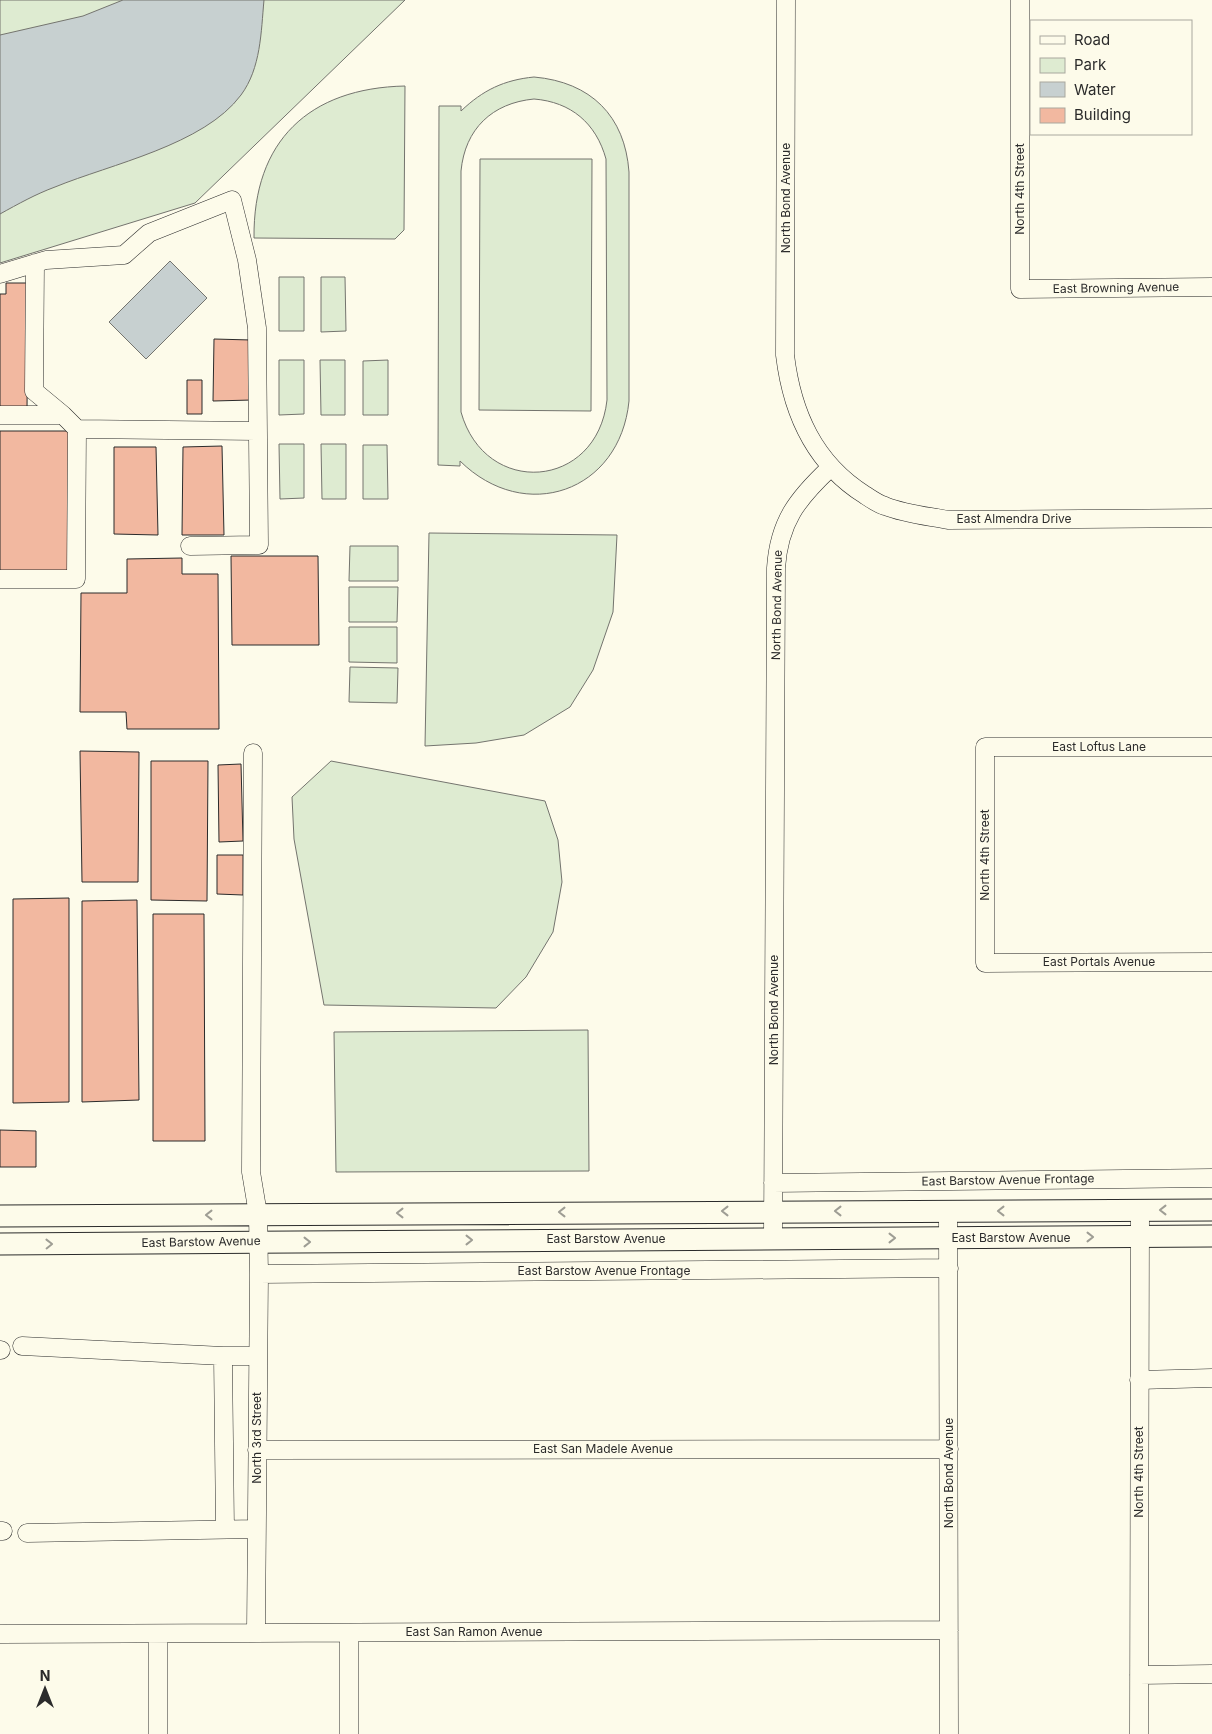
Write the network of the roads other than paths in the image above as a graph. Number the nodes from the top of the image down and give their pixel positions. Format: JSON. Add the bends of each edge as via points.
{"nodes":[{"id":1,"x":786,"y":0,"type":"edge"},
{"id":2,"x":1020,"y":0,"type":"edge"},
{"id":3,"x":35,"y":263,"type":"junction"},
{"id":4,"x":0,"y":274,"type":"edge"},
{"id":5,"x":1212,"y":287,"type":"edge"},
{"id":6,"x":1020,"y":289,"type":"joint"},
{"id":7,"x":34,"y":391,"type":"junction"},
{"id":8,"x":0,"y":415,"type":"edge"},
{"id":9,"x":34,"y":415,"type":"junction"},
{"id":10,"x":63,"y":415,"type":"junction"},
{"id":11,"x":77,"y":429,"type":"junction"},
{"id":12,"x":258,"y":431,"type":"junction"},
{"id":13,"x":830,"y":468,"type":"junction"},
{"id":14,"x":1212,"y":518,"type":"edge"},
{"id":15,"x":190,"y":546,"type":"dead end"},
{"id":16,"x":0,"y":579,"type":"edge"},
{"id":17,"x":985,"y":747,"type":"joint"},
{"id":18,"x":1212,"y":747,"type":"edge"},
{"id":19,"x":253,"y":753,"type":"dead end"},
{"id":20,"x":1212,"y":962,"type":"edge"},
{"id":21,"x":985,"y":963,"type":"joint"},
{"id":22,"x":1212,"y":1178,"type":"edge"},
{"id":23,"x":773,"y":1183,"type":"junction"},
{"id":24,"x":1140,"y":1210,"type":"junction"},
{"id":25,"x":1212,"y":1210,"type":"edge"},
{"id":26,"x":774,"y":1211,"type":"junction"},
{"id":27,"x":948,"y":1211,"type":"junction"},
{"id":28,"x":258,"y":1214,"type":"junction"},
{"id":29,"x":0,"y":1216,"type":"edge"},
{"id":30,"x":1212,"y":1236,"type":"edge"},
{"id":31,"x":1140,"y":1237,"type":"junction"},
{"id":32,"x":774,"y":1238,"type":"junction"},
{"id":33,"x":948,"y":1238,"type":"junction"},
{"id":34,"x":258,"y":1242,"type":"junction"},
{"id":35,"x":0,"y":1244,"type":"edge"},
{"id":36,"x":949,"y":1268,"type":"junction"},
{"id":37,"x":259,"y":1274,"type":"junction"},
{"id":38,"x":22,"y":1346,"type":"dead end"},
{"id":39,"x":223,"y":1356,"type":"junction"},
{"id":40,"x":257,"y":1356,"type":"junction"},
{"id":41,"x":1212,"y":1378,"type":"edge"},
{"id":42,"x":1140,"y":1380,"type":"junction"},
{"id":43,"x":949,"y":1449,"type":"junction"},
{"id":44,"x":257,"y":1450,"type":"junction"},
{"id":45,"x":225,"y":1529,"type":"junction"},
{"id":46,"x":256,"y":1529,"type":"junction"},
{"id":47,"x":27,"y":1533,"type":"dead end"},
{"id":48,"x":949,"y":1630,"type":"junction"},
{"id":49,"x":256,"y":1633,"type":"junction"},
{"id":50,"x":349,"y":1633,"type":"junction"},
{"id":51,"x":0,"y":1634,"type":"edge"},
{"id":52,"x":158,"y":1634,"type":"junction"},
{"id":53,"x":1212,"y":1674,"type":"edge"},
{"id":54,"x":1139,"y":1675,"type":"junction"},
{"id":55,"x":158,"y":1734,"type":"edge"},
{"id":56,"x":350,"y":1734,"type":"edge"},
{"id":57,"x":949,"y":1734,"type":"edge"},
{"id":58,"x":1139,"y":1734,"type":"edge"}],
"edges":[{"from":1,"to":13,"type":"street","name":"North Bond Avenue","via":[[785,355],[789,386],[798,413]]},
{"from":2,"to":6,"type":"street","name":"North 4th Street"},
{"from":3,"to":4,"type":"street"},
{"from":3,"to":7,"type":"street"},
{"from":3,"to":12,"type":"street","via":[[124,255],[149,234],[232,200],[247,260],[257,328]]},
{"from":5,"to":6,"type":"street","name":"East Browning Avenue"},
{"from":7,"to":9,"type":"street"},
{"from":7,"to":10,"type":"street"},
{"from":8,"to":9,"type":"street"},
{"from":9,"to":10,"type":"street"},
{"from":10,"to":11,"type":"street"},
{"from":11,"to":12,"type":"street"},
{"from":11,"to":16,"type":"street","via":[[76,579]]},
{"from":12,"to":15,"type":"street","via":[[260,545]]},
{"from":13,"to":14,"type":"street","name":"East Almendra Drive","via":[[883,506],[948,520]]},
{"from":13,"to":23,"type":"street","name":"North Bond Avenue","via":[[798,501],[785,522],[778,546]]},
{"from":17,"to":18,"type":"street","name":"East Loftus Lane"},
{"from":17,"to":21,"type":"street","name":"North 4th Street"},
{"from":19,"to":28,"type":"street","name":"North 3rd Street","via":[[252,1172]]},
{"from":20,"to":21,"type":"street","name":"East Portals Avenue"},
{"from":22,"to":23,"type":"street","name":"East Barstow Avenue Frontage"},
{"from":23,"to":26,"type":"street","name":"North Bond Avenue"},
{"from":25,"to":24,"type":"main road","one_way":true},
{"from":24,"to":27,"type":"main road","one_way":true},
{"from":24,"to":31,"type":"street","name":"North 4th Street"},
{"from":27,"to":26,"type":"main road","one_way":true},
{"from":26,"to":28,"type":"main road","one_way":true},
{"from":26,"to":32,"type":"street","name":"North Bond Avenue"},
{"from":27,"to":33,"type":"street","name":"North Bond Avenue"},
{"from":28,"to":29,"type":"main road","one_way":true},
{"from":28,"to":34,"type":"street","name":"North 3rd Street"},
{"from":30,"to":31,"type":"main road","name":"East Barstow Avenue"},
{"from":33,"to":31,"type":"main road","name":"East Barstow Avenue","one_way":true},
{"from":31,"to":42,"type":"street","name":"North 4th Street"},
{"from":32,"to":33,"type":"main road","name":"East Barstow Avenue","one_way":true},
{"from":34,"to":32,"type":"main road","name":"East Barstow Avenue","one_way":true},
{"from":33,"to":36,"type":"street","name":"North Bond Avenue"},
{"from":35,"to":34,"type":"main road","name":"East Barstow Avenue","one_way":true},
{"from":34,"to":37,"type":"street","name":"North 3rd Street"},
{"from":36,"to":37,"type":"street","name":"East Barstow Avenue Frontage"},
{"from":36,"to":43,"type":"street","name":"North Bond Avenue"},
{"from":37,"to":40,"type":"street","name":"North 3rd Street"},
{"from":38,"to":39,"type":"street"},
{"from":39,"to":40,"type":"street"},
{"from":39,"to":45,"type":"street"},
{"from":40,"to":44,"type":"street","name":"North 3rd Street"},
{"from":41,"to":42,"type":"street"},
{"from":42,"to":54,"type":"street","name":"North 4th Street"},
{"from":43,"to":44,"type":"street","name":"East San Madele Avenue"},
{"from":43,"to":48,"type":"street","name":"North Bond Avenue"},
{"from":44,"to":46,"type":"street","name":"North 3rd Street"},
{"from":45,"to":46,"type":"street"},
{"from":45,"to":47,"type":"street"},
{"from":46,"to":49,"type":"street","name":"North 3rd Street"},
{"from":48,"to":50,"type":"street","name":"East San Ramon Avenue"},
{"from":48,"to":57,"type":"street","name":"North Bond Avenue"},
{"from":49,"to":50,"type":"street","name":"East San Ramon Avenue"},
{"from":49,"to":52,"type":"street","name":"East San Ramon Avenue"},
{"from":50,"to":56,"type":"street"},
{"from":51,"to":52,"type":"street","name":"East San Ramon Avenue"},
{"from":52,"to":55,"type":"street"},
{"from":53,"to":54,"type":"street"},
{"from":54,"to":58,"type":"street","name":"North 4th Street"}]}
